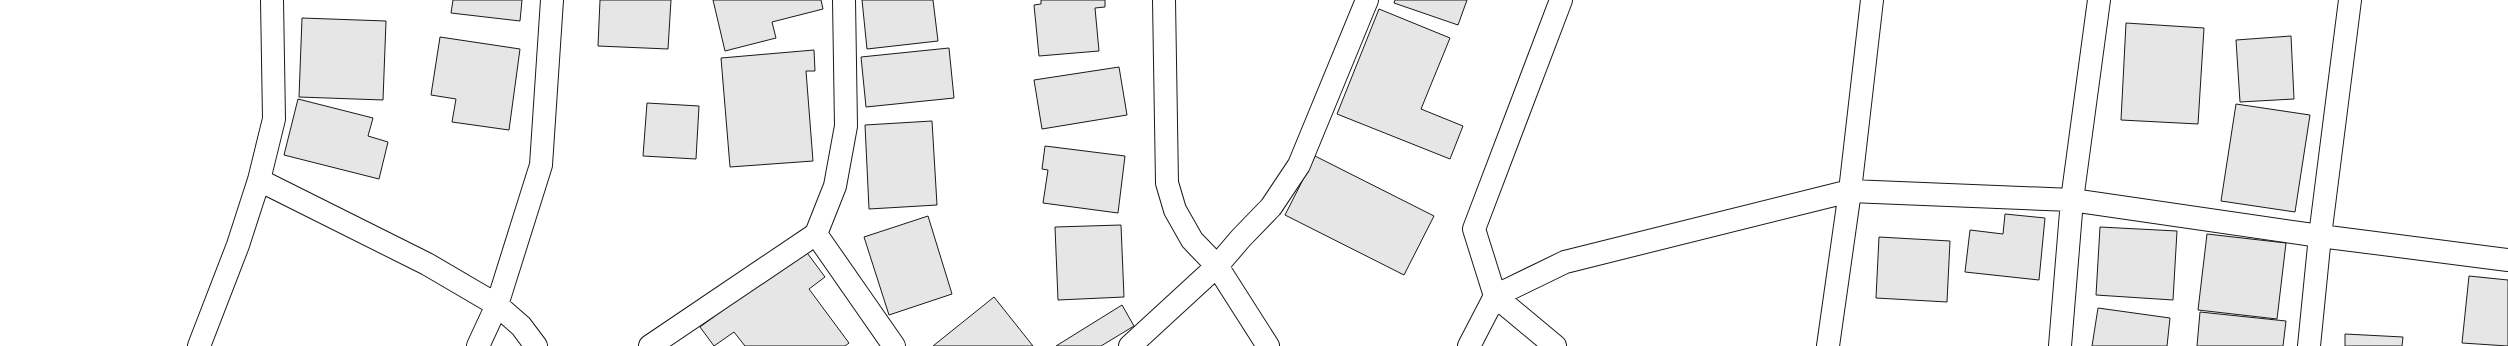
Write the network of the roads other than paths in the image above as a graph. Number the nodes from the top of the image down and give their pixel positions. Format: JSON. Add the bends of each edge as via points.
{"nodes":[{"id":1,"x":272,"y":0,"type":"edge"},
{"id":2,"x":552,"y":0,"type":"edge"},
{"id":3,"x":844,"y":0,"type":"edge"},
{"id":4,"x":1164,"y":0,"type":"edge"},
{"id":5,"x":1367,"y":0,"type":"edge"},
{"id":6,"x":1561,"y":0,"type":"edge"},
{"id":7,"x":1872,"y":0,"type":"edge"},
{"id":8,"x":2099,"y":0,"type":"edge"},
{"id":9,"x":2350,"y":0,"type":"edge"},
{"id":10,"x":259,"y":180,"type":"junction"},
{"id":11,"x":1850,"y":191,"type":"junction"},
{"id":12,"x":2072,"y":200,"type":"junction"},
{"id":13,"x":816,"y":234,"type":"junction"},
{"id":14,"x":2320,"y":236,"type":"junction"},
{"id":15,"x":2508,"y":260,"type":"edge"},
{"id":16,"x":1217,"y":266,"type":"junction"},
{"id":17,"x":1494,"y":296,"type":"junction"},
{"id":18,"x":497,"y":305,"type":"junction"},
{"id":19,"x":199,"y":346,"type":"edge"},
{"id":20,"x":478,"y":346,"type":"edge"},
{"id":21,"x":536,"y":346,"type":"edge"},
{"id":22,"x":650,"y":346,"type":"edge"},
{"id":23,"x":894,"y":346,"type":"edge"},
{"id":24,"x":1130,"y":346,"type":"edge"},
{"id":25,"x":1268,"y":346,"type":"edge"},
{"id":26,"x":1469,"y":346,"type":"edge"},
{"id":27,"x":1555,"y":346,"type":"edge"},
{"id":28,"x":1828,"y":346,"type":"edge"},
{"id":29,"x":2060,"y":346,"type":"edge"},
{"id":30,"x":2309,"y":346,"type":"edge"}],
"edges":[{"from":1,"to":10,"type":"street","via":[[274,119]]},
{"from":2,"to":18,"type":"street","via":[[541,165]]},
{"from":3,"to":13,"type":"street","via":[[846,126],[835,186]]},
{"from":4,"to":16,"type":"street","via":[[1167,183],[1175,210],[1192,240]]},
{"from":5,"to":16,"type":"street","via":[[1299,165],[1271,207]]},
{"from":6,"to":17,"type":"street","via":[[1474,229]]},
{"from":7,"to":11,"type":"street"},
{"from":8,"to":12,"type":"street"},
{"from":9,"to":14,"type":"street"},
{"from":10,"to":18,"type":"street","via":[[427,264]]},
{"from":10,"to":19,"type":"street","via":[[238,245]]},
{"from":11,"to":12,"type":"street"},
{"from":11,"to":17,"type":"street","via":[[1565,262]]},
{"from":11,"to":28,"type":"street"},
{"from":12,"to":14,"type":"street"},
{"from":12,"to":29,"type":"street"},
{"from":13,"to":22,"type":"street"},
{"from":13,"to":23,"type":"street"},
{"from":14,"to":15,"type":"street"},
{"from":14,"to":30,"type":"street"},
{"from":16,"to":24,"type":"street"},
{"from":16,"to":25,"type":"street"},
{"from":17,"to":26,"type":"street"},
{"from":17,"to":27,"type":"street"},
{"from":18,"to":20,"type":"street"},
{"from":18,"to":21,"type":"street","via":[[521,326]]}]}
